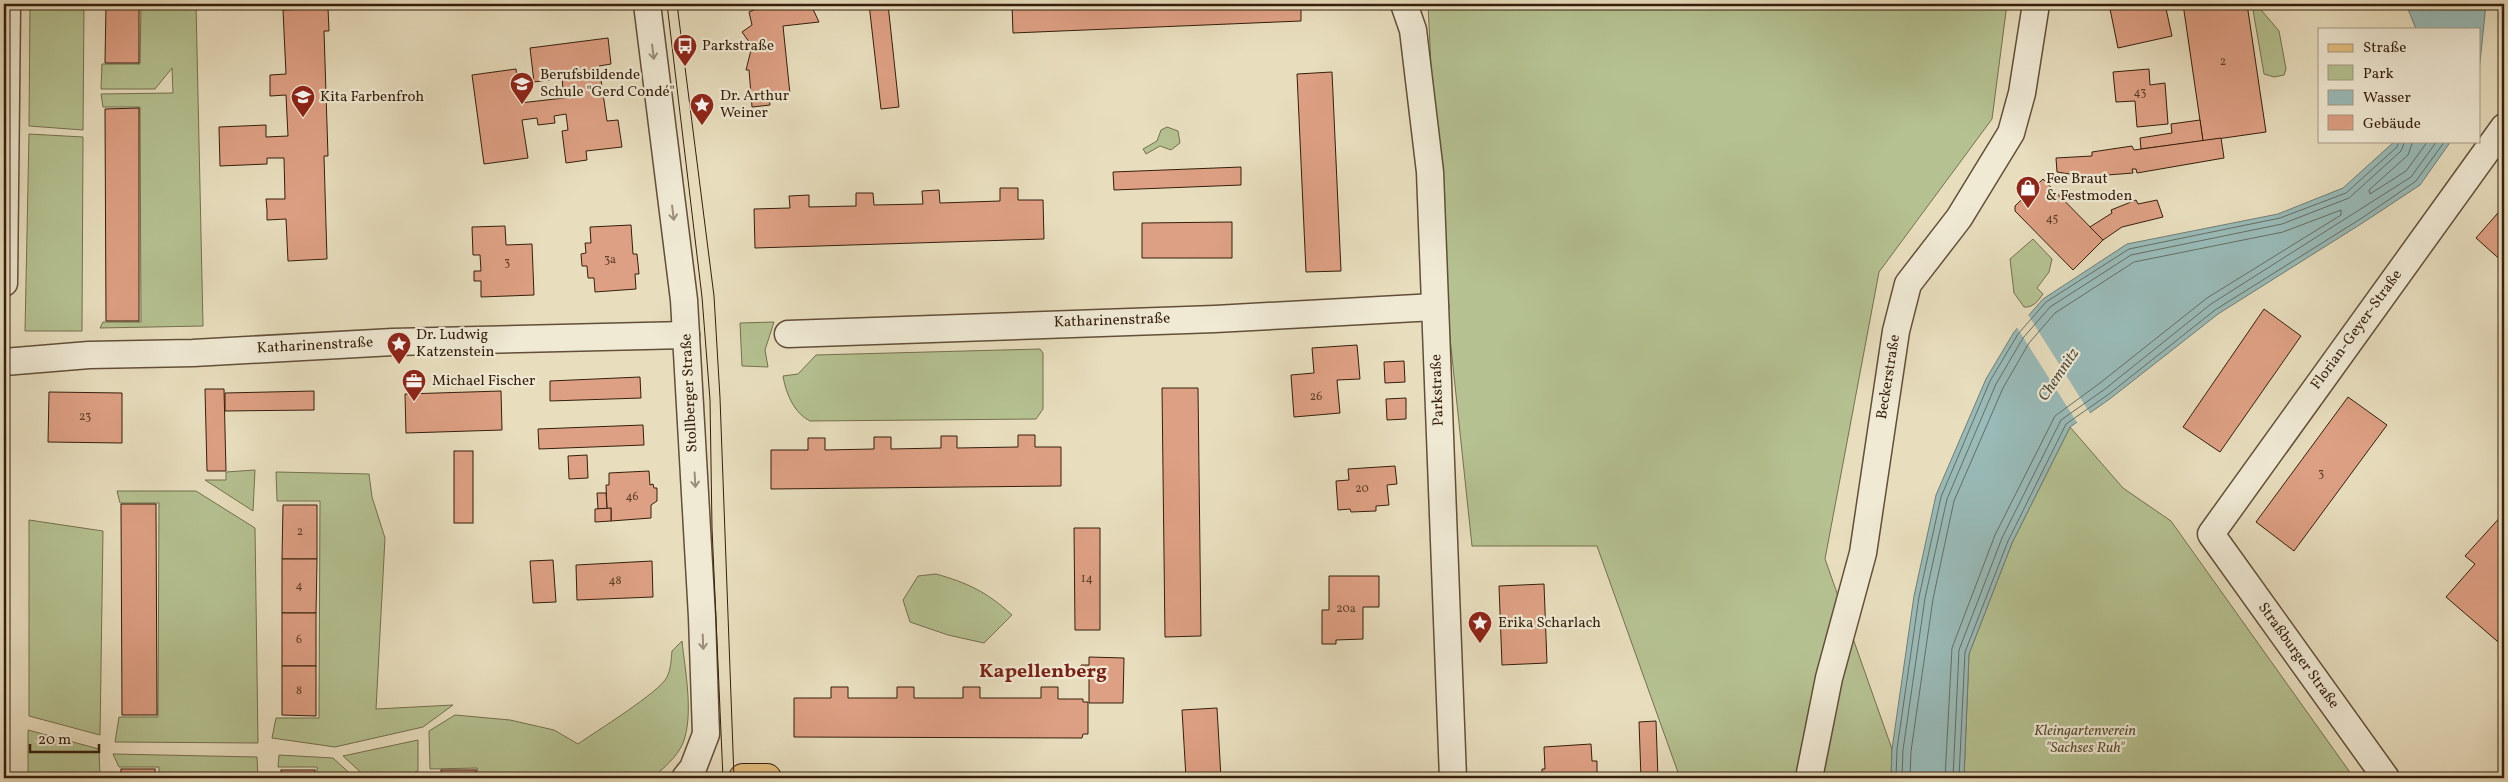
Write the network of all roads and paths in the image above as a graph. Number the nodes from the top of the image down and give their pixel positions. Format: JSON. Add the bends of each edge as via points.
{"nodes":[{"id":1,"x":7,"y":4,"type":"edge"},
{"id":2,"x":647,"y":4,"type":"edge"},
{"id":3,"x":1404,"y":4,"type":"edge"},
{"id":4,"x":2036,"y":4,"type":"edge"},
{"id":5,"x":2504,"y":127,"type":"edge"},
{"id":6,"x":4,"y":283,"type":"edge"},
{"id":7,"x":1435,"y":307,"type":"junction"},
{"id":8,"x":788,"y":334,"type":"dead end"},
{"id":9,"x":686,"y":335,"type":"junction"},
{"id":10,"x":4,"y":362,"type":"edge"},
{"id":11,"x":2211,"y":534,"type":"joint"},
{"id":12,"x":685,"y":778,"type":"edge"},
{"id":13,"x":743,"y":778,"type":"edge"},
{"id":14,"x":767,"y":778,"type":"edge"},
{"id":15,"x":1453,"y":778,"type":"edge"},
{"id":16,"x":1809,"y":778,"type":"edge"},
{"id":17,"x":2386,"y":778,"type":"edge"}],
"edges":[{"from":1,"to":6,"type":"street"},
{"from":2,"to":9,"type":"street","name":"Stollberger Straße","one_way":true},
{"from":3,"to":7,"type":"street","name":"Parkstraße","via":[[1413,30],[1430,172]]},
{"from":4,"to":16,"type":"street","name":"Beckerstraße","via":[[2022,93],[2011,133],[1959,218],[1908,284],[1896,331],[1862,554],[1829,678]]},
{"from":5,"to":11,"type":"street","name":"Florian-Geyer-Straße"},
{"from":7,"to":8,"type":"street","name":"Katharinenstraße","via":[[1214,319]]},
{"from":7,"to":15,"type":"street","name":"Parkstraße"},
{"from":9,"to":10,"type":"street","name":"Katharinenstraße","via":[[89,354]]},
{"from":9,"to":12,"type":"street","name":"Stollberger Straße","one_way":true,"via":[[706,734],[693,768]]},
{"from":11,"to":17,"type":"street","name":"Straßburger Straße"},
{"from":13,"to":14,"type":"main road"}]}
